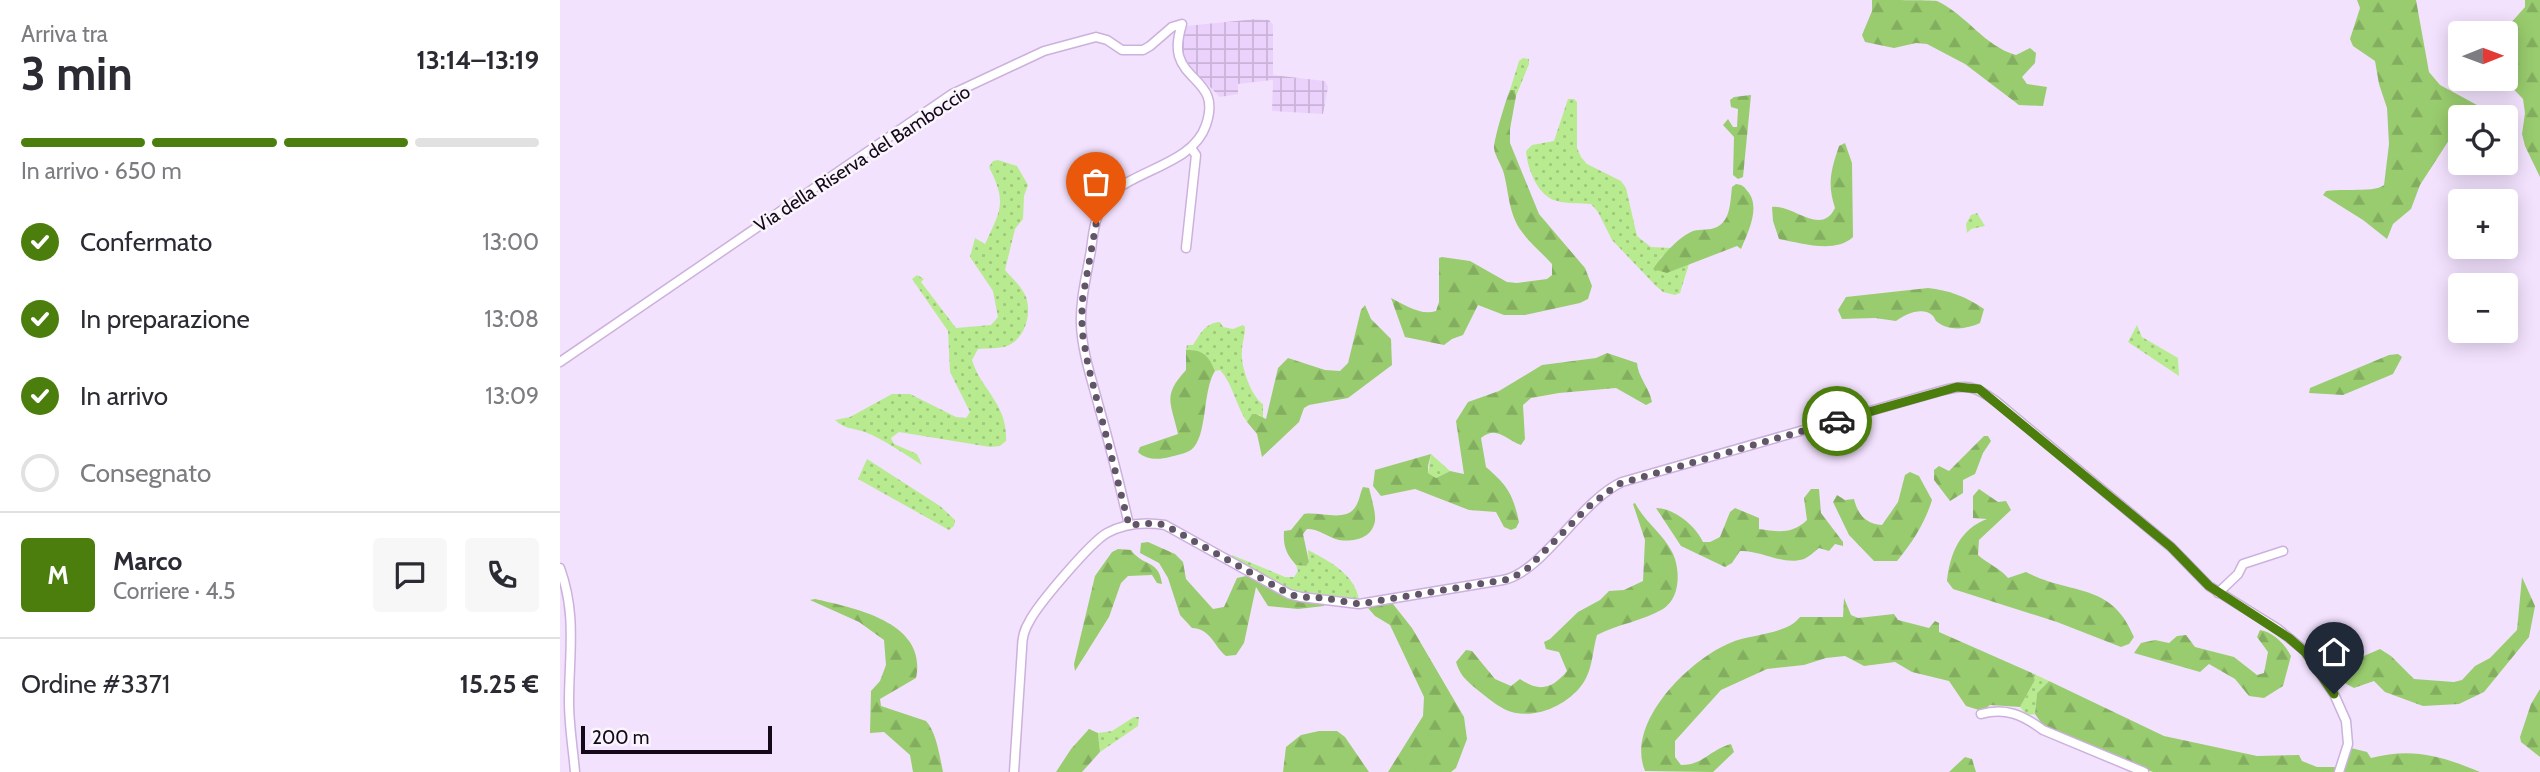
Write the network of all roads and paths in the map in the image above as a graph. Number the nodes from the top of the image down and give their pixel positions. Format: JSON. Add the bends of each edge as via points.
{"nodes":[{"id":1,"x":1191,"y":148,"type":"junction"},
{"id":2,"x":1186,"y":247,"type":"dead end"},
{"id":3,"x":560,"y":362,"type":"edge"},
{"id":4,"x":1129,"y":525,"type":"junction"},
{"id":5,"x":2283,"y":551,"type":"dead end"},
{"id":6,"x":560,"y":568,"type":"edge"},
{"id":7,"x":2218,"y":593,"type":"junction"},
{"id":8,"x":1981,"y":715,"type":"dead end"},
{"id":9,"x":575,"y":772,"type":"edge"},
{"id":10,"x":1014,"y":772,"type":"edge"},
{"id":11,"x":2144,"y":772,"type":"edge"},
{"id":12,"x":2339,"y":772,"type":"edge"}],
"edges":[{"from":1,"to":2,"type":"street","via":[[1196,155]]},
{"from":1,"to":3,"type":"street","name":"Via della Riserva del Bamboccio","via":[[1203,132],[1209,106],[1201,84],[1178,54],[1181,24],[1143,50],[1122,50],[1096,37],[1044,51],[953,94]]},
{"from":1,"to":4,"type":"street","via":[[1108,197],[1098,216],[1090,256],[1082,338]]},
{"from":4,"to":7,"type":"street","via":[[1165,525],[1301,597],[1359,604],[1480,584],[1510,579],[1527,569],[1587,508],[1622,482],[1969,386],[1997,402],[2171,547]]},
{"from":4,"to":10,"type":"street","via":[[1094,543],[1027,625]]},
{"from":5,"to":7,"type":"street","via":[[2244,564]]},
{"from":6,"to":9,"type":"street","via":[[572,626],[569,703]]},
{"from":7,"to":12,"type":"street","via":[[2289,638],[2332,690],[2348,729],[2347,752]]},
{"from":8,"to":11,"type":"street","via":[[2001,710],[2011,713]]}]}
